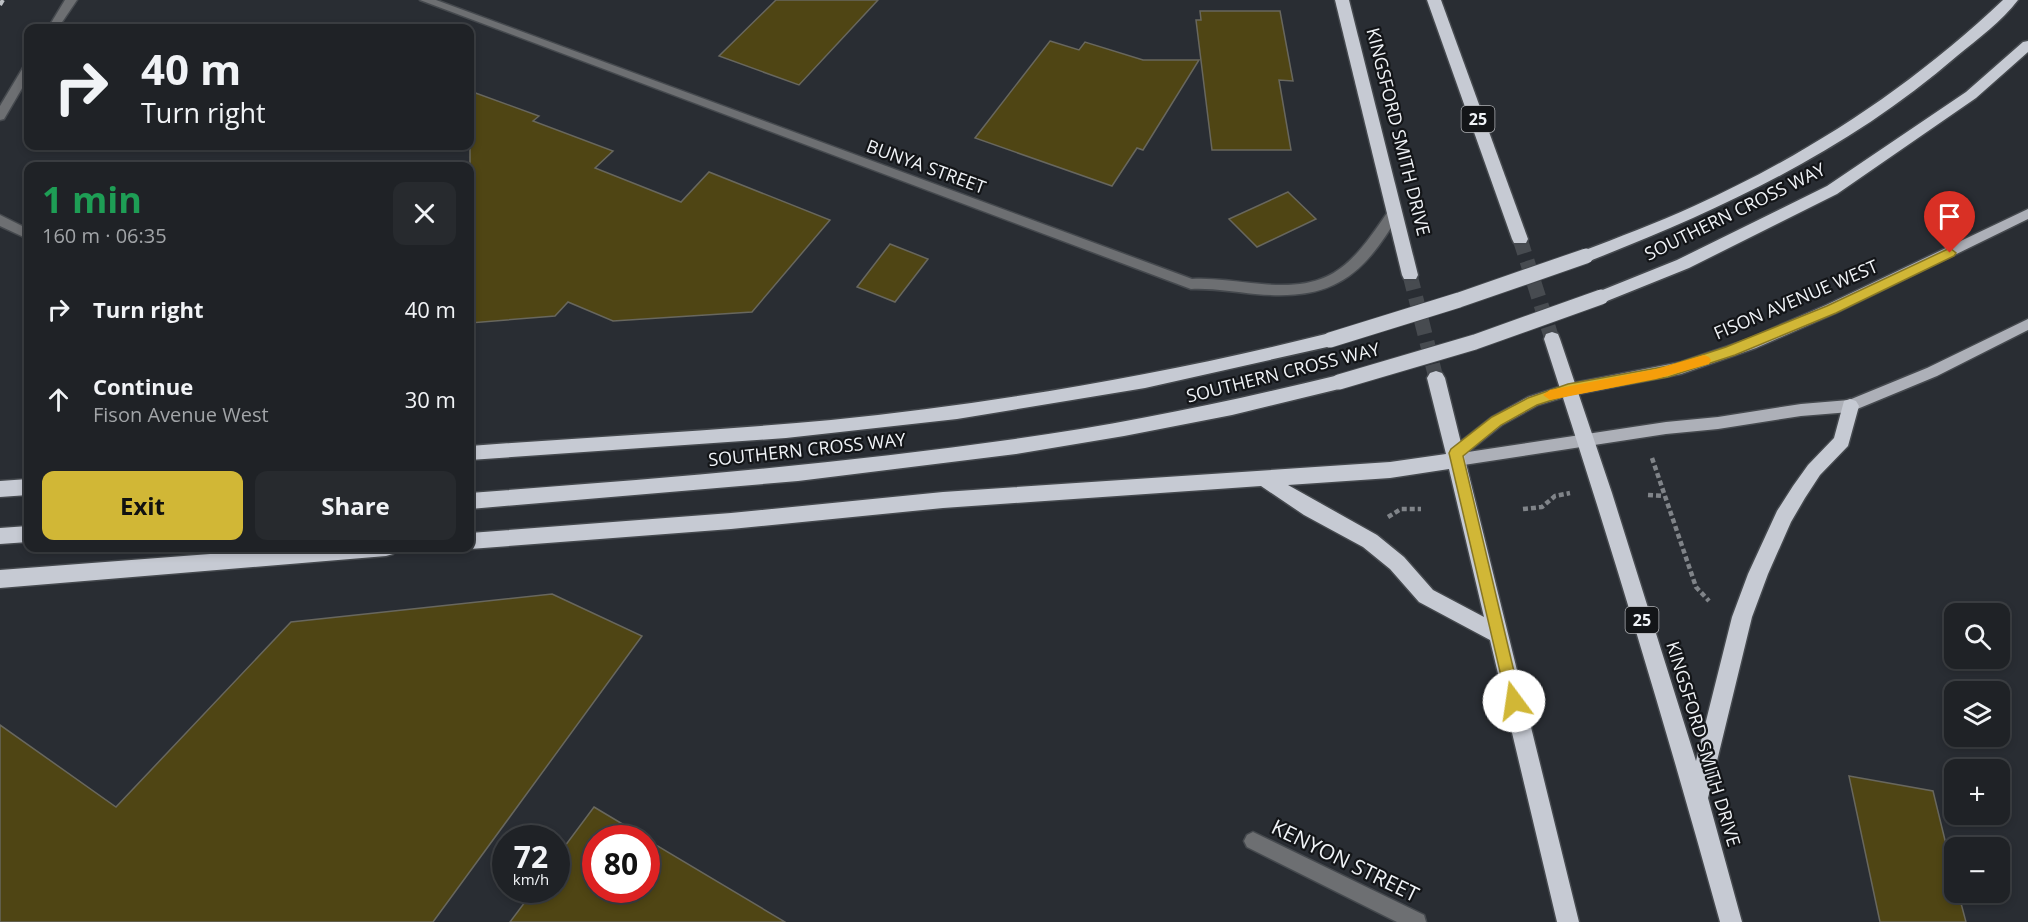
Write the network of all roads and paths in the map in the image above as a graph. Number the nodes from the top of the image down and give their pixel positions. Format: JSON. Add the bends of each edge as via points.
{"nodes":[{"id":1,"x":71,"y":0,"type":"edge"},
{"id":2,"x":426,"y":0,"type":"edge"},
{"id":3,"x":1342,"y":0,"type":"edge"},
{"id":4,"x":1434,"y":0,"type":"edge"},
{"id":5,"x":2011,"y":0,"type":"edge"},
{"id":6,"x":56,"y":24,"type":"edge"},
{"id":7,"x":2028,"y":45,"type":"edge"},
{"id":8,"x":24,"y":76,"type":"edge"},
{"id":9,"x":0,"y":116,"type":"edge"},
{"id":10,"x":1394,"y":213,"type":"junction"},
{"id":11,"x":2028,"y":214,"type":"edge"},
{"id":12,"x":0,"y":220,"type":"edge"},
{"id":13,"x":24,"y":232,"type":"edge"},
{"id":14,"x":1520,"y":239,"type":"tunnel mouth"},
{"id":15,"x":1410,"y":275,"type":"tunnel mouth"},
{"id":16,"x":2028,"y":324,"type":"edge"},
{"id":17,"x":1552,"y":339,"type":"tunnel mouth"},
{"id":18,"x":1436,"y":378,"type":"tunnel mouth"},
{"id":19,"x":1568,"y":390,"type":"junction"},
{"id":20,"x":1850,"y":406,"type":"junction"},
{"id":21,"x":1586,"y":440,"type":"junction"},
{"id":22,"x":1650,"y":452,"type":"dead end"},
{"id":23,"x":474,"y":453,"type":"edge"},
{"id":24,"x":1456,"y":457,"type":"junction"},
{"id":25,"x":1263,"y":478,"type":"junction"},
{"id":26,"x":24,"y":487,"type":"edge"},
{"id":27,"x":0,"y":489,"type":"edge"},
{"id":28,"x":1571,"y":493,"type":"dead end"},
{"id":29,"x":1648,"y":495,"type":"dead end"},
{"id":30,"x":1664,"y":496,"type":"junction"},
{"id":31,"x":474,"y":501,"type":"edge"},
{"id":32,"x":1400,"y":503,"type":"dead end"},
{"id":33,"x":1401,"y":509,"type":"junction"},
{"id":34,"x":1523,"y":509,"type":"dead end"},
{"id":35,"x":1421,"y":510,"type":"dead end"},
{"id":36,"x":1386,"y":518,"type":"dead end"},
{"id":37,"x":24,"y":534,"type":"edge"},
{"id":38,"x":0,"y":536,"type":"edge"},
{"id":39,"x":474,"y":541,"type":"edge"},
{"id":40,"x":336,"y":552,"type":"edge"},
{"id":41,"x":0,"y":579,"type":"edge"},
{"id":42,"x":1709,"y":601,"type":"dead end"},
{"id":43,"x":1497,"y":634,"type":"junction"},
{"id":44,"x":1697,"y":799,"type":"junction"},
{"id":45,"x":1253,"y":841,"type":"dead end"},
{"id":46,"x":1417,"y":922,"type":"edge"},
{"id":47,"x":1568,"y":922,"type":"edge"},
{"id":48,"x":1731,"y":922,"type":"edge"}],
"edges":[{"from":1,"to":6,"type":"street"},
{"from":2,"to":10,"type":"street","name":"BUNYA STREET","via":[[1191,284],[1282,292],[1318,289],[1359,261]]},
{"from":3,"to":10,"type":"highway","name":"KINGSFORD SMITH DRIVE"},
{"from":4,"to":14,"type":"highway","number":"25"},
{"from":5,"to":23,"type":"highway","name":"SOUTHERN CROSS WAY","bridge":true,"via":[[1938,67],[1785,167],[1700,210],[1586,256],[1410,317],[1267,356],[986,407],[831,427]]},
{"from":7,"to":31,"type":"highway","name":"SOUTHERN CROSS WAY","bridge":true,"via":[[1971,95],[1832,190],[1683,264],[1475,342],[1339,382],[1186,419],[979,453],[844,470]]},
{"from":8,"to":9,"type":"street"},
{"from":10,"to":15,"type":"highway","name":"KINGSFORD SMITH DRIVE"},
{"from":11,"to":19,"type":"main road","name":"FISON AVENUE WEST","via":[[1751,344],[1675,370]]},
{"from":12,"to":13,"type":"street"},
{"from":16,"to":20,"type":"main road","via":[[1932,372]]},
{"from":17,"to":19,"type":"highway","name":"KINGSFORD SMITH DRIVE","number":"25"},
{"from":18,"to":24,"type":"highway"},
{"from":19,"to":21,"type":"highway","name":"KINGSFORD SMITH DRIVE","number":"25"},
{"from":19,"to":24,"type":"main road","name":"FISON AVENUE WEST","via":[[1509,413]]},
{"from":20,"to":21,"type":"main road"},
{"from":20,"to":44,"type":"highway","via":[[1842,441],[1814,470],[1794,501],[1750,596],[1734,645]]},
{"from":21,"to":24,"type":"main road"},
{"from":21,"to":44,"type":"highway","name":"KINGSFORD SMITH DRIVE","number":"25"},
{"from":22,"to":30,"type":"path"},
{"from":24,"to":25,"type":"highway","via":[[1390,470]]},
{"from":24,"to":43,"type":"highway"},
{"from":25,"to":39,"type":"highway","via":[[943,500]]},
{"from":25,"to":43,"type":"highway","via":[[1370,541],[1397,563],[1426,596]]},
{"from":26,"to":27,"type":"highway"},
{"from":28,"to":34,"type":"path","via":[[1555,496],[1542,507]]},
{"from":29,"to":30,"type":"path"},
{"from":30,"to":42,"type":"path","via":[[1696,587]]},
{"from":32,"to":33,"type":"path"},
{"from":33,"to":35,"type":"path"},
{"from":33,"to":36,"type":"path"},
{"from":37,"to":38,"type":"highway"},
{"from":40,"to":41,"type":"highway"},
{"from":43,"to":47,"type":"highway"},
{"from":44,"to":48,"type":"highway","name":"KINGSFORD SMITH DRIVE","number":"25"},
{"from":45,"to":46,"type":"street","name":"KENYON STREET"}]}
